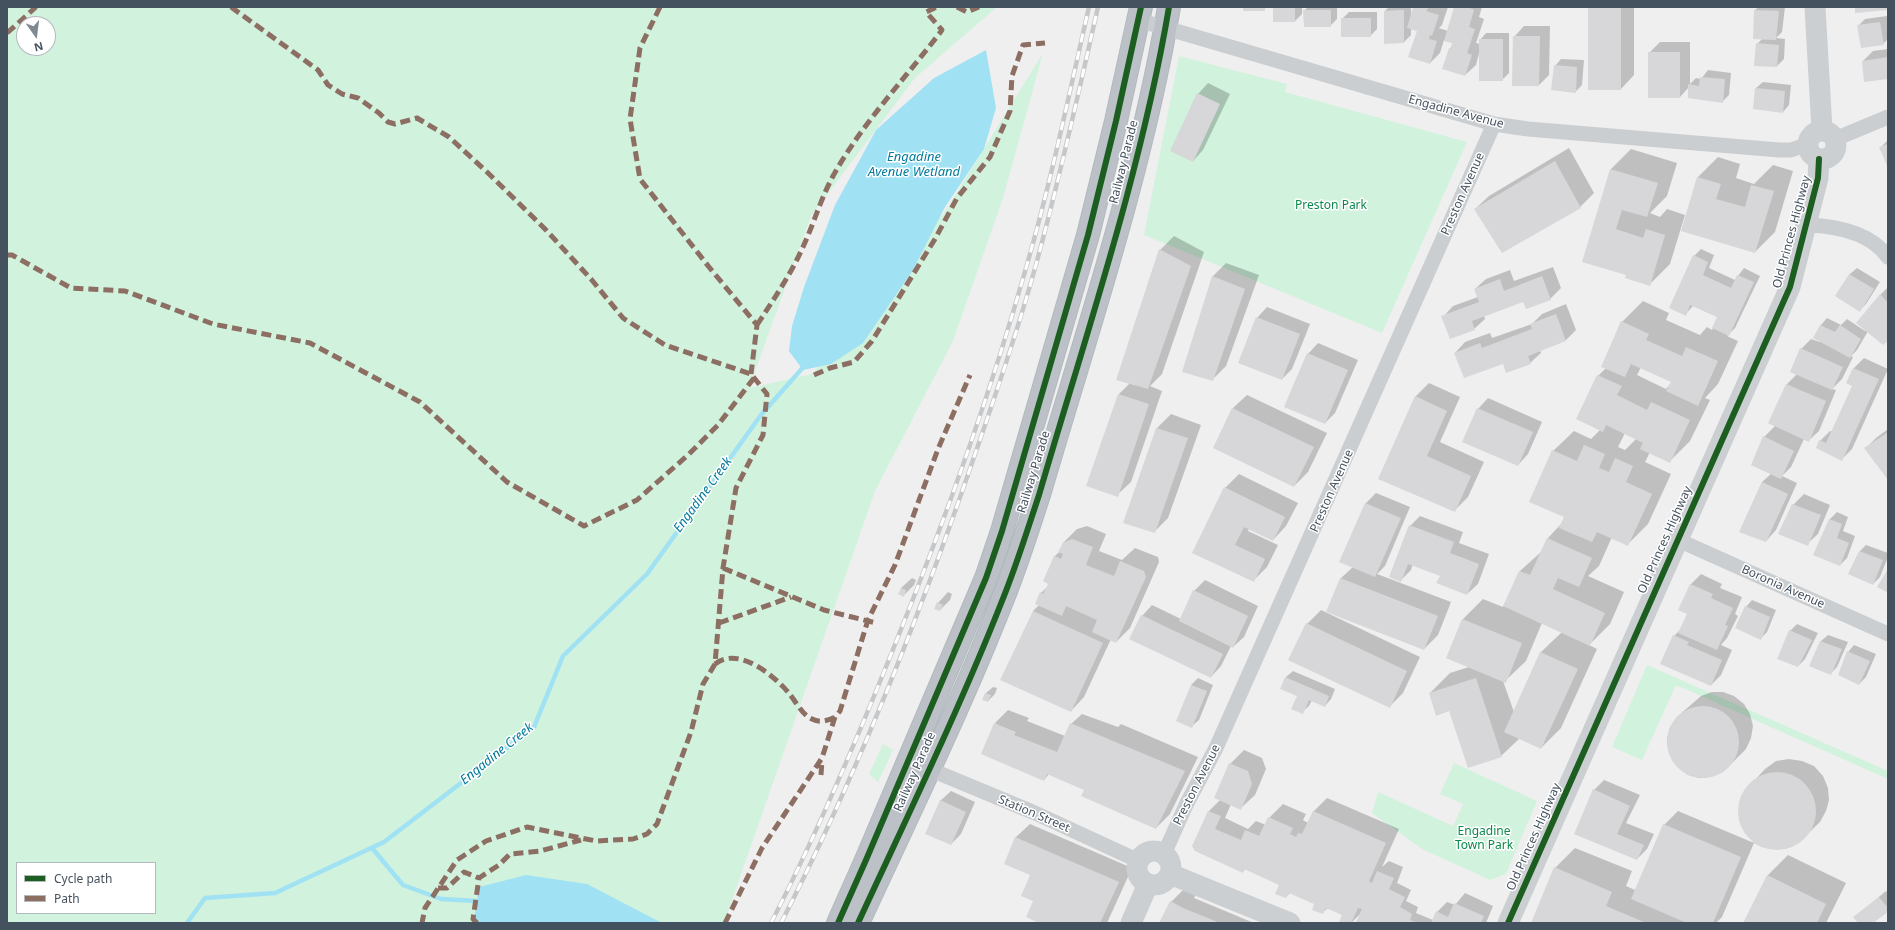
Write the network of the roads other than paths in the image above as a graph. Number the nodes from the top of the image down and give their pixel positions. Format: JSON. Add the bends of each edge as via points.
{"nodes":[{"id":1,"x":1815,"y":7,"type":"edge"},
{"id":2,"x":1139,"y":14,"type":"edge"},
{"id":3,"x":1167,"y":17,"type":"edge"},
{"id":4,"x":1888,"y":117,"type":"edge"},
{"id":5,"x":1494,"y":124,"type":"junction"},
{"id":6,"x":1821,"y":143,"type":"junction"},
{"id":7,"x":1807,"y":225,"type":"junction"},
{"id":8,"x":1888,"y":257,"type":"edge"},
{"id":9,"x":1678,"y":540,"type":"junction"},
{"id":10,"x":1888,"y":634,"type":"edge"},
{"id":11,"x":929,"y":769,"type":"junction"},
{"id":12,"x":1164,"y":854,"type":"junction"},
{"id":13,"x":1139,"y":861,"type":"junction"},
{"id":14,"x":1170,"y":874,"type":"junction"},
{"id":15,"x":1148,"y":884,"type":"junction"},
{"id":16,"x":838,"y":923,"type":"edge"},
{"id":17,"x":858,"y":923,"type":"edge"},
{"id":18,"x":1131,"y":923,"type":"edge"},
{"id":19,"x":1290,"y":923,"type":"edge"},
{"id":20,"x":1508,"y":923,"type":"edge"}],
"edges":[{"from":1,"to":6,"type":"street","name":"Old Princes Highway"},
{"from":2,"to":3,"type":"street","name":"Engadine Avenue"},
{"from":2,"to":16,"type":"highway","name":"Railway Parade","via":[[1088,235],[1002,531],[986,578]]},
{"from":3,"to":5,"type":"street","name":"Engadine Avenue"},
{"from":3,"to":11,"type":"highway","name":"Railway Parade","via":[[1130,186],[1039,495],[1002,601]]},
{"from":4,"to":6,"type":"street","name":"Engadine Avenue"},
{"from":5,"to":6,"type":"street","name":"Engadine Avenue","via":[[1779,150]]},
{"from":5,"to":12,"type":"street","name":"Preston Avenue","via":[[1216,748]]},
{"from":6,"to":7,"type":"street","name":"Old Princes Highway","via":[[1818,178]]},
{"from":7,"to":8,"type":"street","via":[[1825,226],[1863,236],[1878,244]]},
{"from":7,"to":9,"type":"street","name":"Old Princes Highway","via":[[1790,287]]},
{"from":9,"to":10,"type":"street","name":"Boronia Avenue"},
{"from":9,"to":20,"type":"street","name":"Old Princes Highway"},
{"from":11,"to":13,"type":"street","name":"Station Street","via":[[1035,813]]},
{"from":11,"to":17,"type":"highway","name":"Railway Parade"},
{"from":12,"to":13,"type":"street","via":[[1153,851]]},
{"from":12,"to":14,"type":"street","via":[[1170,863]]},
{"from":13,"to":15,"type":"street","via":[[1138,871],[1143,881]]},
{"from":14,"to":15,"type":"street","via":[[1164,882]]},
{"from":14,"to":19,"type":"street"},
{"from":15,"to":18,"type":"street"}]}
